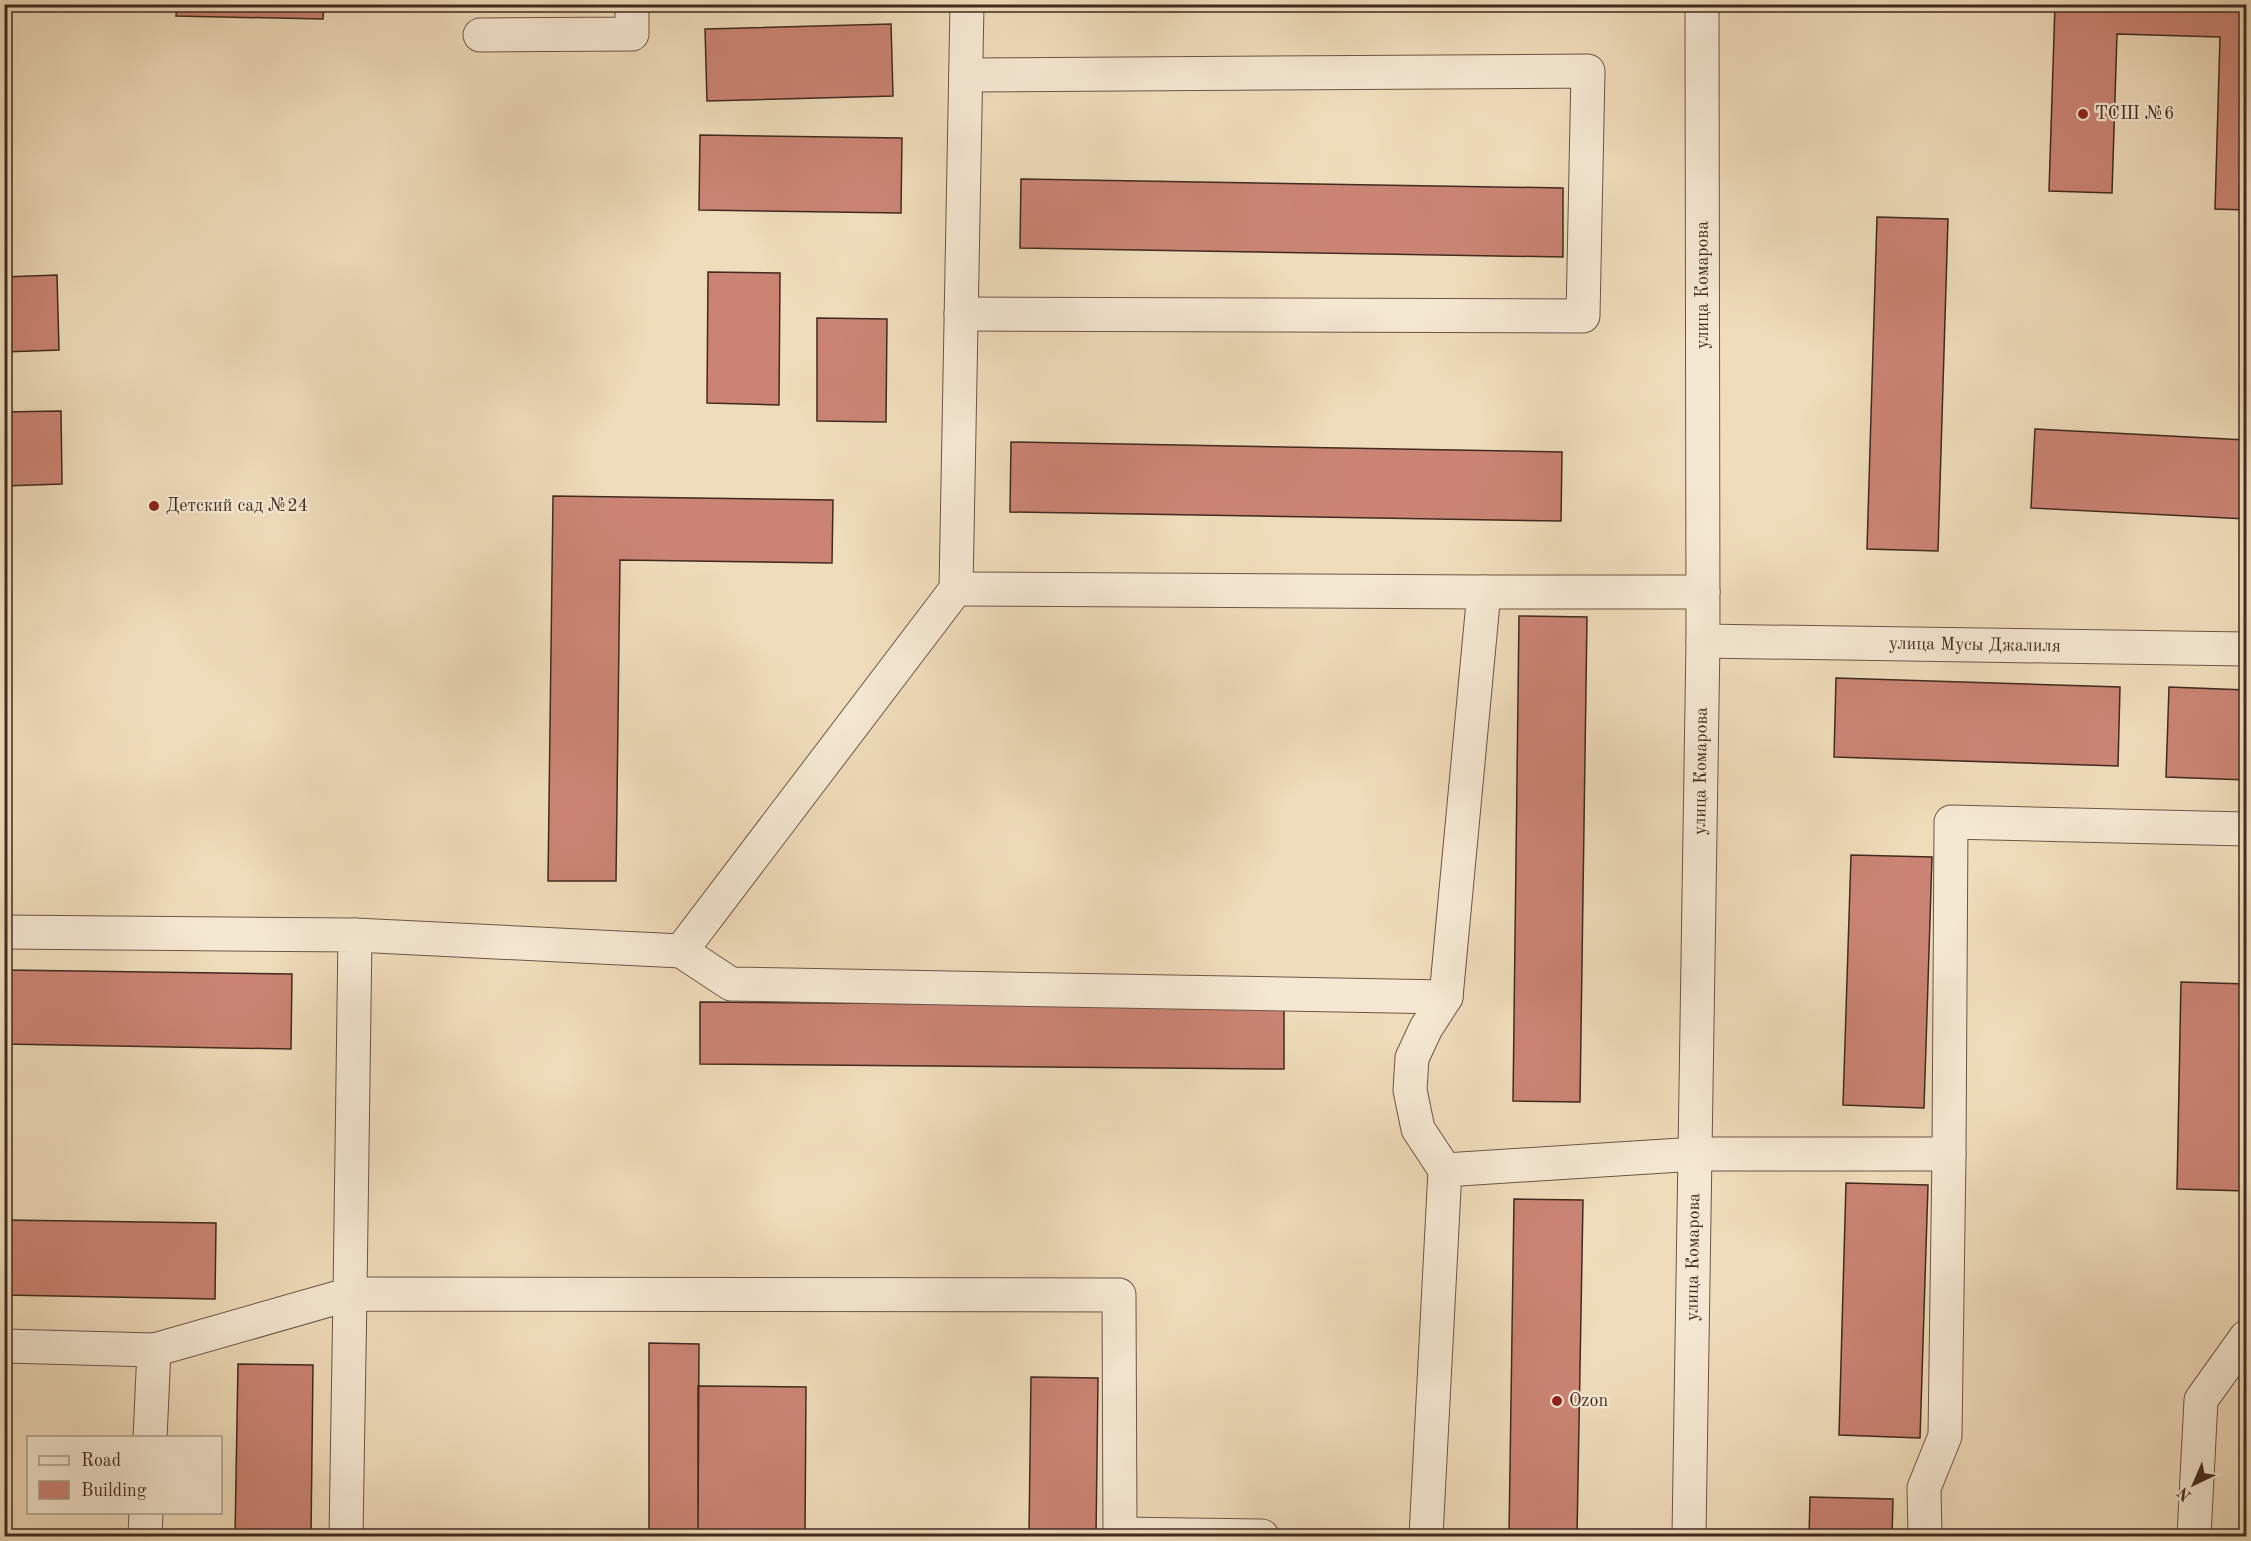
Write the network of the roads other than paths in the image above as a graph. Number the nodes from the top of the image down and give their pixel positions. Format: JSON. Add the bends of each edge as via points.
{"nodes":[{"id":1,"x":632,"y":4,"type":"edge"},
{"id":2,"x":967,"y":4,"type":"edge"},
{"id":3,"x":1702,"y":4,"type":"edge"},
{"id":4,"x":480,"y":35,"type":"dead end"},
{"id":5,"x":966,"y":75,"type":"junction"},
{"id":6,"x":961,"y":314,"type":"junction"},
{"id":7,"x":956,"y":589,"type":"junction"},
{"id":8,"x":1484,"y":592,"type":"junction"},
{"id":9,"x":1703,"y":592,"type":"junction"},
{"id":10,"x":1703,"y":641,"type":"junction"},
{"id":11,"x":2247,"y":649,"type":"edge"},
{"id":12,"x":2247,"y":829,"type":"edge"},
{"id":13,"x":4,"y":932,"type":"edge"},
{"id":14,"x":355,"y":935,"type":"junction"},
{"id":15,"x":681,"y":951,"type":"junction"},
{"id":16,"x":1446,"y":997,"type":"junction"},
{"id":17,"x":1696,"y":1154,"type":"junction"},
{"id":18,"x":1949,"y":1154,"type":"junction"},
{"id":19,"x":1445,"y":1170,"type":"junction"},
{"id":20,"x":350,"y":1294,"type":"junction"},
{"id":21,"x":2247,"y":1337,"type":"edge"},
{"id":22,"x":4,"y":1347,"type":"edge"},
{"id":23,"x":154,"y":1350,"type":"junction"},
{"id":24,"x":150,"y":1436,"type":"edge"},
{"id":25,"x":146,"y":1514,"type":"edge"},
{"id":26,"x":145,"y":1536,"type":"edge"},
{"id":27,"x":346,"y":1536,"type":"edge"},
{"id":28,"x":1262,"y":1536,"type":"edge"},
{"id":29,"x":1426,"y":1536,"type":"edge"},
{"id":30,"x":1689,"y":1536,"type":"edge"},
{"id":31,"x":1925,"y":1536,"type":"edge"},
{"id":32,"x":2194,"y":1536,"type":"edge"}],
"edges":[{"from":1,"to":4,"type":"street","via":[[632,34]]},
{"from":2,"to":5,"type":"street"},
{"from":3,"to":9,"type":"street","name":"улица Комарова"},
{"from":5,"to":6,"type":"street"},
{"from":5,"to":6,"type":"street","via":[[1588,71],[1583,316]]},
{"from":6,"to":7,"type":"street"},
{"from":7,"to":8,"type":"street"},
{"from":7,"to":15,"type":"street"},
{"from":8,"to":9,"type":"street"},
{"from":8,"to":16,"type":"street"},
{"from":9,"to":10,"type":"street","name":"улица Комарова"},
{"from":10,"to":11,"type":"street","name":"улица Мусы Джалиля"},
{"from":10,"to":17,"type":"street","name":"улица Комарова"},
{"from":12,"to":18,"type":"street","via":[[1951,822]]},
{"from":13,"to":14,"type":"street"},
{"from":14,"to":15,"type":"street"},
{"from":14,"to":20,"type":"street"},
{"from":15,"to":16,"type":"street","via":[[731,984]]},
{"from":16,"to":19,"type":"street","via":[[1412,1058],[1410,1090],[1418,1129]]},
{"from":17,"to":18,"type":"street"},
{"from":17,"to":19,"type":"street"},
{"from":17,"to":30,"type":"street","name":"улица Комарова"},
{"from":18,"to":31,"type":"street","via":[[1945,1436],[1924,1488]]},
{"from":19,"to":29,"type":"street"},
{"from":20,"to":23,"type":"street"},
{"from":20,"to":27,"type":"street"},
{"from":20,"to":28,"type":"street","via":[[1119,1295],[1120,1534]]},
{"from":21,"to":32,"type":"street","via":[[2201,1400]]},
{"from":22,"to":23,"type":"street"},
{"from":23,"to":24,"type":"street"},
{"from":25,"to":26,"type":"street"}]}
